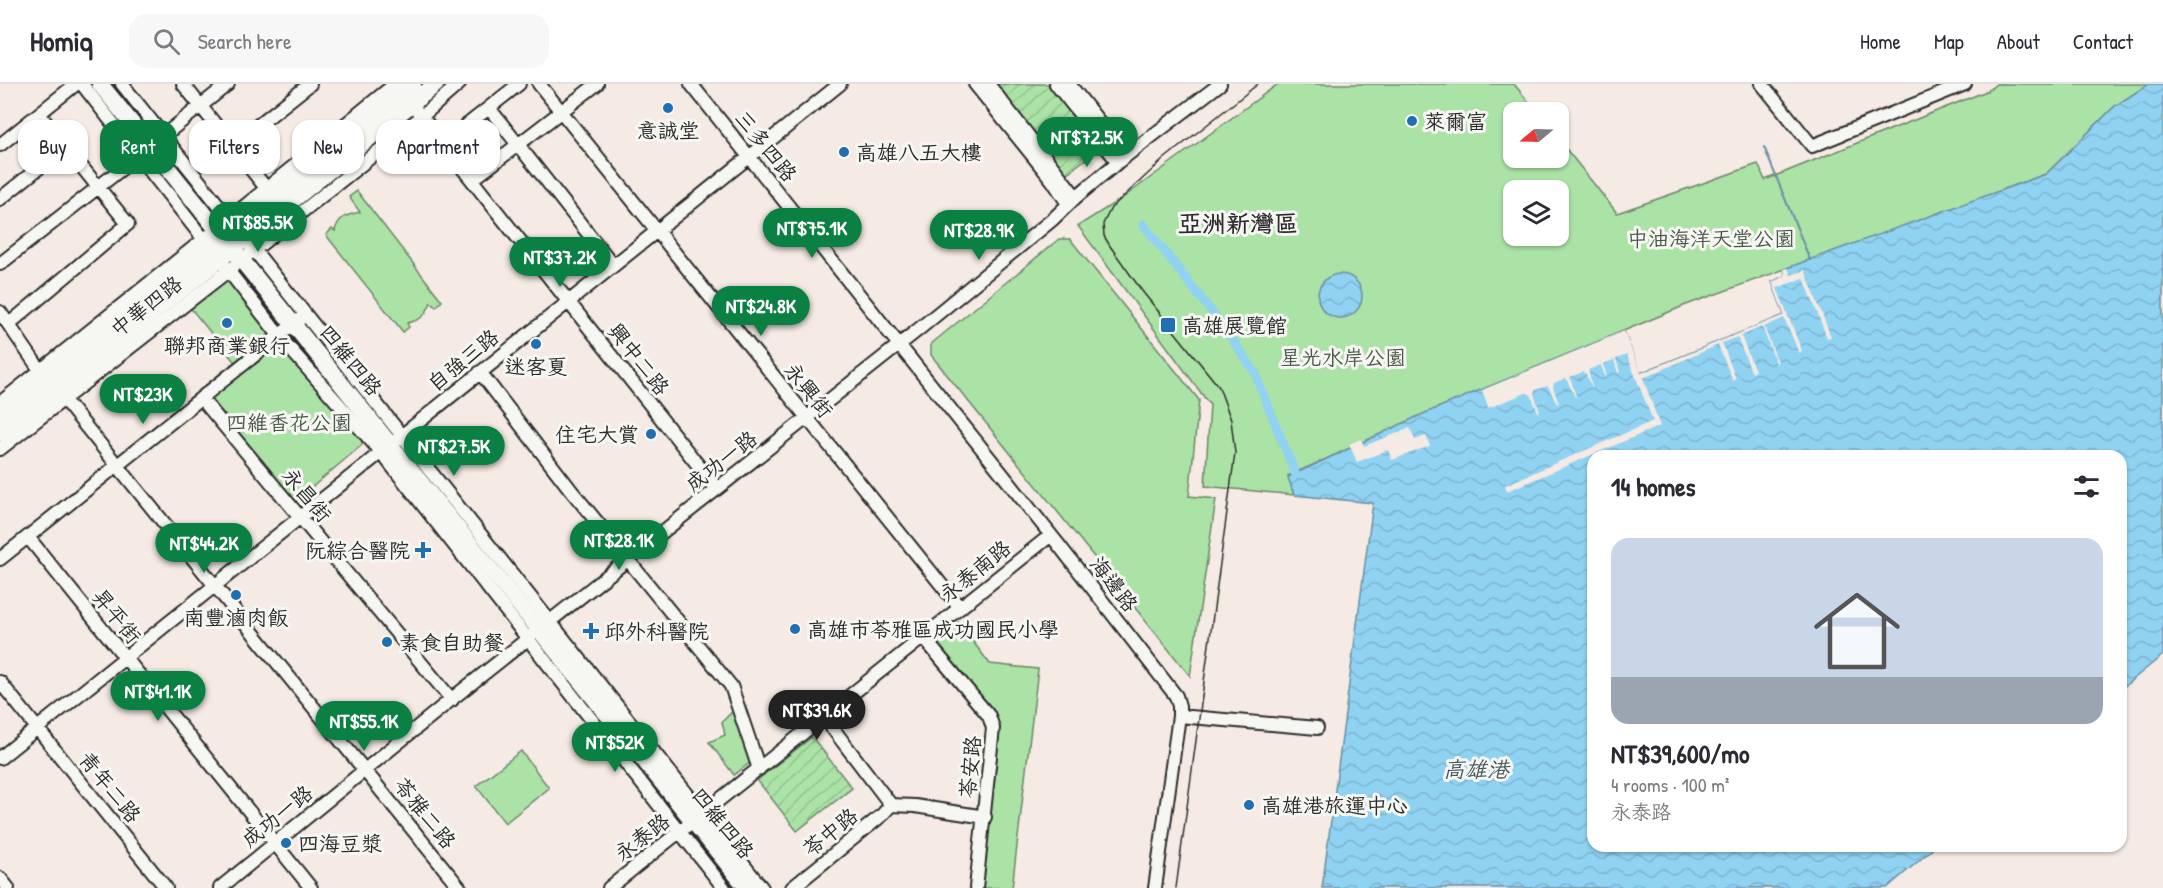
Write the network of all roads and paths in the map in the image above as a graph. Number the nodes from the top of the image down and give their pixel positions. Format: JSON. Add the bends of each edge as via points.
{"nodes":[{"id":1,"x":76,"y":84,"type":"edge"},
{"id":2,"x":82,"y":84,"type":"edge"},
{"id":3,"x":100,"y":84,"type":"edge"},
{"id":4,"x":122,"y":84,"type":"edge"},
{"id":5,"x":183,"y":84,"type":"edge"},
{"id":6,"x":228,"y":84,"type":"edge"},
{"id":7,"x":310,"y":84,"type":"edge"},
{"id":8,"x":436,"y":84,"type":"edge"},
{"id":9,"x":459,"y":84,"type":"edge"},
{"id":10,"x":519,"y":84,"type":"edge"},
{"id":11,"x":539,"y":84,"type":"edge"},
{"id":12,"x":597,"y":84,"type":"edge"},
{"id":13,"x":692,"y":84,"type":"edge"},
{"id":14,"x":840,"y":84,"type":"edge"},
{"id":15,"x":975,"y":84,"type":"edge"},
{"id":16,"x":988,"y":84,"type":"edge"},
{"id":17,"x":1056,"y":84,"type":"edge"},
{"id":18,"x":1069,"y":84,"type":"edge"},
{"id":19,"x":1220,"y":84,"type":"edge"},
{"id":20,"x":1762,"y":84,"type":"edge"},
{"id":21,"x":1965,"y":84,"type":"edge"},
{"id":22,"x":407,"y":94,"type":"edge"},
{"id":23,"x":201,"y":105,"type":"junction"},
{"id":24,"x":489,"y":108,"type":"junction"},
{"id":25,"x":562,"y":111,"type":"junction"},
{"id":26,"x":39,"y":114,"type":"junction"},
{"id":27,"x":44,"y":120,"type":"edge"},
{"id":28,"x":115,"y":120,"type":"edge"},
{"id":29,"x":124,"y":120,"type":"edge"},
{"id":30,"x":150,"y":120,"type":"edge"},
{"id":31,"x":212,"y":120,"type":"edge"},
{"id":32,"x":265,"y":120,"type":"edge"},
{"id":33,"x":426,"y":120,"type":"edge"},
{"id":34,"x":474,"y":120,"type":"edge"},
{"id":35,"x":177,"y":125,"type":"edge"},
{"id":36,"x":0,"y":145,"type":"edge"},
{"id":37,"x":518,"y":145,"type":"junction"},
{"id":38,"x":177,"y":156,"type":"edge"},
{"id":39,"x":748,"y":156,"type":"junction"},
{"id":40,"x":1122,"y":159,"type":"junction"},
{"id":41,"x":31,"y":174,"type":"edge"},
{"id":42,"x":87,"y":174,"type":"edge"},
{"id":43,"x":115,"y":174,"type":"edge"},
{"id":44,"x":160,"y":174,"type":"edge"},
{"id":45,"x":168,"y":174,"type":"edge"},
{"id":46,"x":255,"y":174,"type":"edge"},
{"id":47,"x":467,"y":174,"type":"edge"},
{"id":48,"x":472,"y":180,"type":"junction"},
{"id":49,"x":98,"y":188,"type":"junction"},
{"id":50,"x":266,"y":188,"type":"junction"},
{"id":51,"x":0,"y":199,"type":"edge"},
{"id":52,"x":1072,"y":200,"type":"junction"},
{"id":53,"x":656,"y":230,"type":"junction"},
{"id":54,"x":235,"y":239,"type":"junction"},
{"id":55,"x":215,"y":254,"type":"junction"},
{"id":56,"x":0,"y":264,"type":"edge"},
{"id":57,"x":613,"y":265,"type":"junction"},
{"id":58,"x":568,"y":301,"type":"junction"},
{"id":59,"x":0,"y":312,"type":"edge"},
{"id":60,"x":299,"y":319,"type":"junction"},
{"id":61,"x":9,"y":324,"type":"junction"},
{"id":62,"x":278,"y":335,"type":"junction"},
{"id":63,"x":899,"y":345,"type":"junction"},
{"id":64,"x":480,"y":372,"type":"junction"},
{"id":65,"x":52,"y":384,"type":"junction"},
{"id":66,"x":201,"y":398,"type":"junction"},
{"id":67,"x":0,"y":403,"type":"edge"},
{"id":68,"x":0,"y":415,"type":"edge"},
{"id":69,"x":807,"y":418,"type":"junction"},
{"id":70,"x":0,"y":433,"type":"edge"},
{"id":71,"x":391,"y":443,"type":"junction"},
{"id":72,"x":0,"y":449,"type":"edge"},
{"id":73,"x":117,"y":465,"type":"junction"},
{"id":74,"x":717,"y":489,"type":"junction"},
{"id":75,"x":300,"y":517,"type":"junction"},
{"id":76,"x":1051,"y":535,"type":"junction"},
{"id":77,"x":28,"y":537,"type":"junction"},
{"id":78,"x":0,"y":560,"type":"edge"},
{"id":79,"x":629,"y":560,"type":"junction"},
{"id":80,"x":215,"y":585,"type":"junction"},
{"id":81,"x":960,"y":608,"type":"junction"},
{"id":82,"x":539,"y":631,"type":"junction"},
{"id":83,"x":923,"y":637,"type":"junction"},
{"id":84,"x":126,"y":657,"type":"junction"},
{"id":85,"x":0,"y":682,"type":"edge"},
{"id":86,"x":452,"y":700,"type":"junction"},
{"id":87,"x":1179,"y":716,"type":"junction"},
{"id":88,"x":824,"y":717,"type":"junction"},
{"id":89,"x":38,"y":728,"type":"junction"},
{"id":90,"x":1317,"y":728,"type":"dead end"},
{"id":91,"x":0,"y":758,"type":"edge"},
{"id":92,"x":759,"y":769,"type":"junction"},
{"id":93,"x":365,"y":770,"type":"junction"},
{"id":94,"x":891,"y":805,"type":"junction"},
{"id":95,"x":985,"y":817,"type":"junction"},
{"id":96,"x":692,"y":822,"type":"junction"},
{"id":97,"x":274,"y":843,"type":"junction"},
{"id":98,"x":0,"y":878,"type":"edge"},
{"id":99,"x":8,"y":888,"type":"edge"},
{"id":100,"x":166,"y":888,"type":"edge"},
{"id":101,"x":220,"y":888,"type":"edge"},
{"id":102,"x":311,"y":888,"type":"edge"},
{"id":103,"x":460,"y":888,"type":"edge"},
{"id":104,"x":609,"y":888,"type":"edge"},
{"id":105,"x":724,"y":888,"type":"edge"},
{"id":106,"x":747,"y":888,"type":"edge"},
{"id":107,"x":762,"y":888,"type":"edge"},
{"id":108,"x":792,"y":888,"type":"edge"},
{"id":109,"x":976,"y":888,"type":"edge"},
{"id":110,"x":1155,"y":888,"type":"edge"}],
"edges":[{"from":1,"to":26,"type":"street"},
{"from":2,"to":28,"type":"street","name":"四維四路"},
{"from":3,"to":29,"type":"main road","name":"四維四路"},
{"from":4,"to":30,"type":"street","name":"四維四路"},
{"from":5,"to":23,"type":"street"},
{"from":6,"to":23,"type":"street"},
{"from":7,"to":32,"type":"street"},
{"from":8,"to":22,"type":"main road","name":"中華四路"},
{"from":9,"to":22,"type":"street","name":"中華四路"},
{"from":10,"to":24,"type":"street"},
{"from":11,"to":25,"type":"street","name":"永興街"},
{"from":12,"to":25,"type":"street"},
{"from":13,"to":39,"type":"street","name":"三多四路"},
{"from":14,"to":39,"type":"street","name":"自強三路"},
{"from":15,"to":52,"type":"street"},
{"from":16,"to":52,"type":"street"},
{"from":17,"to":40,"type":"street"},
{"from":18,"to":40,"type":"street"},
{"from":19,"to":40,"type":"street","name":"成功一路"},
{"from":20,"to":21,"type":"street","via":[[1812,146]]},
{"from":22,"to":33,"type":"street","name":"興中二路"},
{"from":22,"to":50,"type":"street","name":"中華四路"},
{"from":22,"to":54,"type":"main road","name":"中華四路"},
{"from":23,"to":31,"type":"street"},
{"from":23,"to":35,"type":"street"},
{"from":24,"to":34,"type":"street"},
{"from":24,"to":37,"type":"street"},
{"from":25,"to":37,"type":"street"},
{"from":25,"to":53,"type":"street","name":"永興街"},
{"from":26,"to":27,"type":"street"},
{"from":26,"to":36,"type":"street"},
{"from":37,"to":48,"type":"street"},
{"from":37,"to":57,"type":"street"},
{"from":38,"to":54,"type":"street","name":"四維四路"},
{"from":39,"to":53,"type":"street","name":"自強三路"},
{"from":39,"to":63,"type":"street","name":"三多四路"},
{"from":40,"to":52,"type":"street","name":"成功一路"},
{"from":41,"to":51,"type":"street"},
{"from":42,"to":49,"type":"street"},
{"from":43,"to":49,"type":"street"},
{"from":44,"to":55,"type":"street","name":"四維四路"},
{"from":45,"to":54,"type":"main road","name":"四維四路"},
{"from":46,"to":50,"type":"street"},
{"from":47,"to":48,"type":"street","name":"興中二路"},
{"from":48,"to":58,"type":"street","name":"興中二路"},
{"from":49,"to":56,"type":"street"},
{"from":49,"to":61,"type":"street","via":[[128,224]]},
{"from":50,"to":54,"type":"street","name":"中華四路"},
{"from":52,"to":63,"type":"street","name":"成功一路"},
{"from":53,"to":57,"type":"street","name":"自強三路"},
{"from":53,"to":69,"type":"street","name":"永興街"},
{"from":54,"to":55,"type":"main road","name":"中華四路"},
{"from":54,"to":55,"type":"street","name":"中華四路"},
{"from":54,"to":60,"type":"main road","name":"四維四路"},
{"from":55,"to":62,"type":"street","name":"四維四路"},
{"from":55,"to":65,"type":"main road","name":"中華四路"},
{"from":55,"to":65,"type":"street","name":"中華四路"},
{"from":57,"to":58,"type":"street","name":"自強三路"},
{"from":58,"to":64,"type":"street","name":"自強三路"},
{"from":58,"to":74,"type":"street","name":"興中二路"},
{"from":59,"to":61,"type":"street","name":"苓雅二路"},
{"from":60,"to":62,"type":"street"},
{"from":60,"to":71,"type":"main road","name":"四維四路"},
{"from":61,"to":65,"type":"street","name":"苓雅二路"},
{"from":62,"to":66,"type":"street"},
{"from":62,"to":71,"type":"street","name":"四維四路"},
{"from":63,"to":69,"type":"street","name":"成功一路"},
{"from":63,"to":76,"type":"street","name":"海邊路"},
{"from":64,"to":71,"type":"street","name":"自強三路"},
{"from":64,"to":79,"type":"street"},
{"from":65,"to":67,"type":"street","name":"中華四路"},
{"from":65,"to":68,"type":"main road","name":"中華四路"},
{"from":65,"to":70,"type":"main road","name":"中華四路"},
{"from":65,"to":72,"type":"street","name":"中華四路"},
{"from":65,"to":73,"type":"street","name":"苓雅二路"},
{"from":66,"to":73,"type":"street"},
{"from":66,"to":75,"type":"street","name":"永昌街"},
{"from":69,"to":74,"type":"street","name":"成功一路"},
{"from":69,"to":81,"type":"street","name":"永興街"},
{"from":71,"to":75,"type":"street","name":"自強三路"},
{"from":71,"to":82,"type":"main road","name":"四維四路"},
{"from":73,"to":77,"type":"street"},
{"from":73,"to":80,"type":"street","name":"苓雅二路"},
{"from":74,"to":79,"type":"street","name":"成功一路"},
{"from":75,"to":80,"type":"street","name":"自強三路"},
{"from":75,"to":86,"type":"street","name":"永昌街"},
{"from":76,"to":81,"type":"street","name":"永泰南路"},
{"from":76,"to":87,"type":"street","name":"海邊路","via":[[1169,686],[1176,696]]},
{"from":77,"to":78,"type":"street"},
{"from":77,"to":84,"type":"street","name":"昇平街"},
{"from":79,"to":82,"type":"street","name":"成功一路"},
{"from":79,"to":92,"type":"street","via":[[731,686]]},
{"from":80,"to":84,"type":"street","name":"自強三路"},
{"from":80,"to":93,"type":"street","name":"苓雅二路"},
{"from":81,"to":83,"type":"street","name":"永泰南路"},
{"from":82,"to":86,"type":"street","name":"成功一路"},
{"from":82,"to":96,"type":"main road","name":"四維四路"},
{"from":83,"to":88,"type":"street","name":"永泰路"},
{"from":83,"to":95,"type":"street","name":"苓安路","via":[[989,716],[993,728]]},
{"from":84,"to":89,"type":"street","name":"自強三路"},
{"from":84,"to":97,"type":"street","name":"昇平街"},
{"from":85,"to":89,"type":"street","name":"青年二路"},
{"from":86,"to":93,"type":"street","name":"成功一路"},
{"from":87,"to":90,"type":"street"},
{"from":87,"to":110,"type":"street","name":"海邊路"},
{"from":88,"to":92,"type":"street","name":"永泰路"},
{"from":88,"to":94,"type":"street"},
{"from":89,"to":91,"type":"street","name":"自強三路"},
{"from":89,"to":100,"type":"street","name":"青年二路"},
{"from":92,"to":96,"type":"street","name":"永泰路"},
{"from":93,"to":97,"type":"street","name":"成功一路"},
{"from":93,"to":103,"type":"street","name":"苓雅二路"},
{"from":94,"to":95,"type":"street"},
{"from":94,"to":108,"type":"street","name":"苓中路"},
{"from":95,"to":109,"type":"street","name":"苓安路"},
{"from":96,"to":104,"type":"street","name":"永泰路"},
{"from":96,"to":105,"type":"street","name":"四維四路"},
{"from":96,"to":106,"type":"main road","name":"四維四路"},
{"from":96,"to":107,"type":"street","name":"四維四路"},
{"from":97,"to":101,"type":"street","name":"成功一路"},
{"from":97,"to":102,"type":"street","name":"昇平街"},
{"from":98,"to":99,"type":"street"}]}
